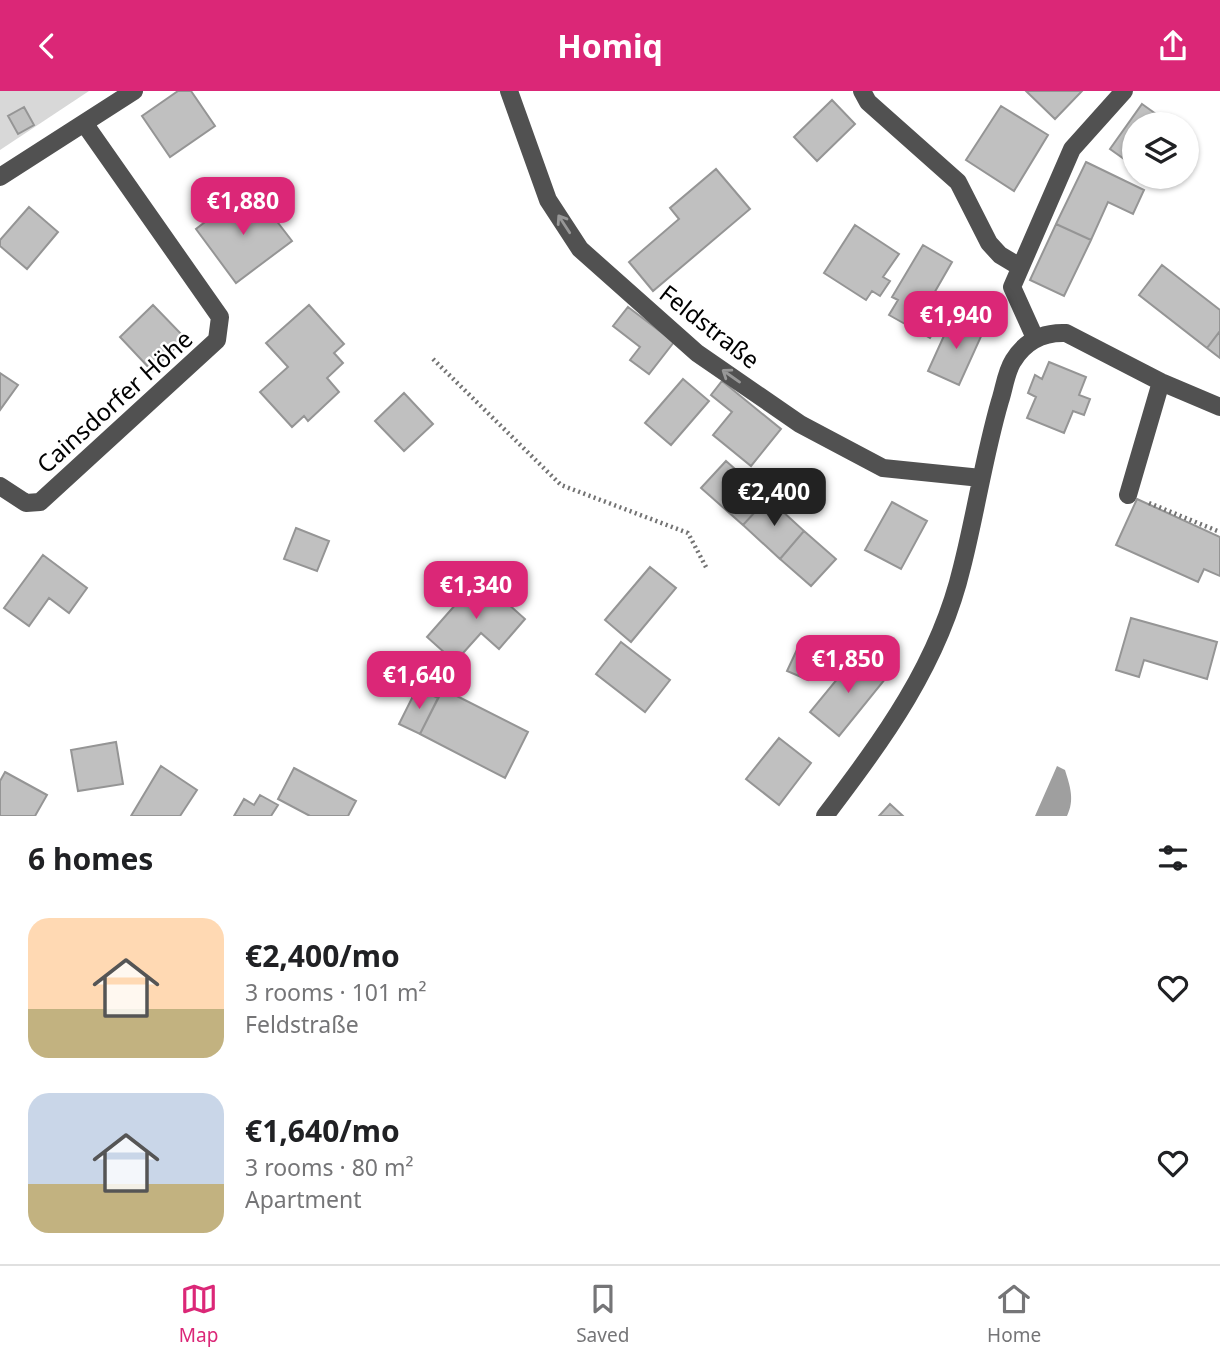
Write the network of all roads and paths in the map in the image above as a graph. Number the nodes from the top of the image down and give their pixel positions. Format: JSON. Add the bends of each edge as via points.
{"nodes":[{"id":1,"x":134,"y":91,"type":"edge"},
{"id":2,"x":509,"y":91,"type":"edge"},
{"id":3,"x":862,"y":91,"type":"edge"},
{"id":4,"x":1124,"y":91,"type":"edge"},
{"id":5,"x":84,"y":123,"type":"junction"},
{"id":6,"x":0,"y":177,"type":"edge"},
{"id":7,"x":1020,"y":267,"type":"junction"},
{"id":8,"x":1035,"y":338,"type":"junction"},
{"id":9,"x":433,"y":359,"type":"dead end"},
{"id":10,"x":1161,"y":382,"type":"junction"},
{"id":11,"x":1220,"y":407,"type":"edge"},
{"id":12,"x":981,"y":478,"type":"junction"},
{"id":13,"x":0,"y":486,"type":"edge"},
{"id":14,"x":1128,"y":495,"type":"joint"},
{"id":15,"x":1220,"y":532,"type":"edge"},
{"id":16,"x":707,"y":569,"type":"dead end"},
{"id":17,"x":825,"y":816,"type":"edge"}],
"edges":[{"from":1,"to":5,"type":"street"},
{"from":12,"to":2,"type":"street","name":"Feldstraße","one_way":true,"via":[[883,468],[787,415],[697,353],[580,249],[548,200]]},
{"from":3,"to":7,"type":"street","via":[[868,102],[958,182],[989,243]]},
{"from":4,"to":7,"type":"street","via":[[1072,149]]},
{"from":5,"to":6,"type":"street"},
{"from":5,"to":13,"type":"street","name":"Cainsdorfer Höhe","via":[[220,317],[217,340],[40,502],[26,503]]},
{"from":7,"to":8,"type":"street","via":[[1012,287]]},
{"from":8,"to":10,"type":"street","via":[[1066,333]]},
{"from":8,"to":12,"type":"street","via":[[1012,362]]},
{"from":9,"to":16,"type":"path","via":[[561,485],[688,533]]},
{"from":10,"to":11,"type":"street"},
{"from":10,"to":14,"type":"street"},
{"from":12,"to":17,"type":"street","via":[[962,570],[939,639],[908,701]]},
{"from":14,"to":15,"type":"path"}]}
